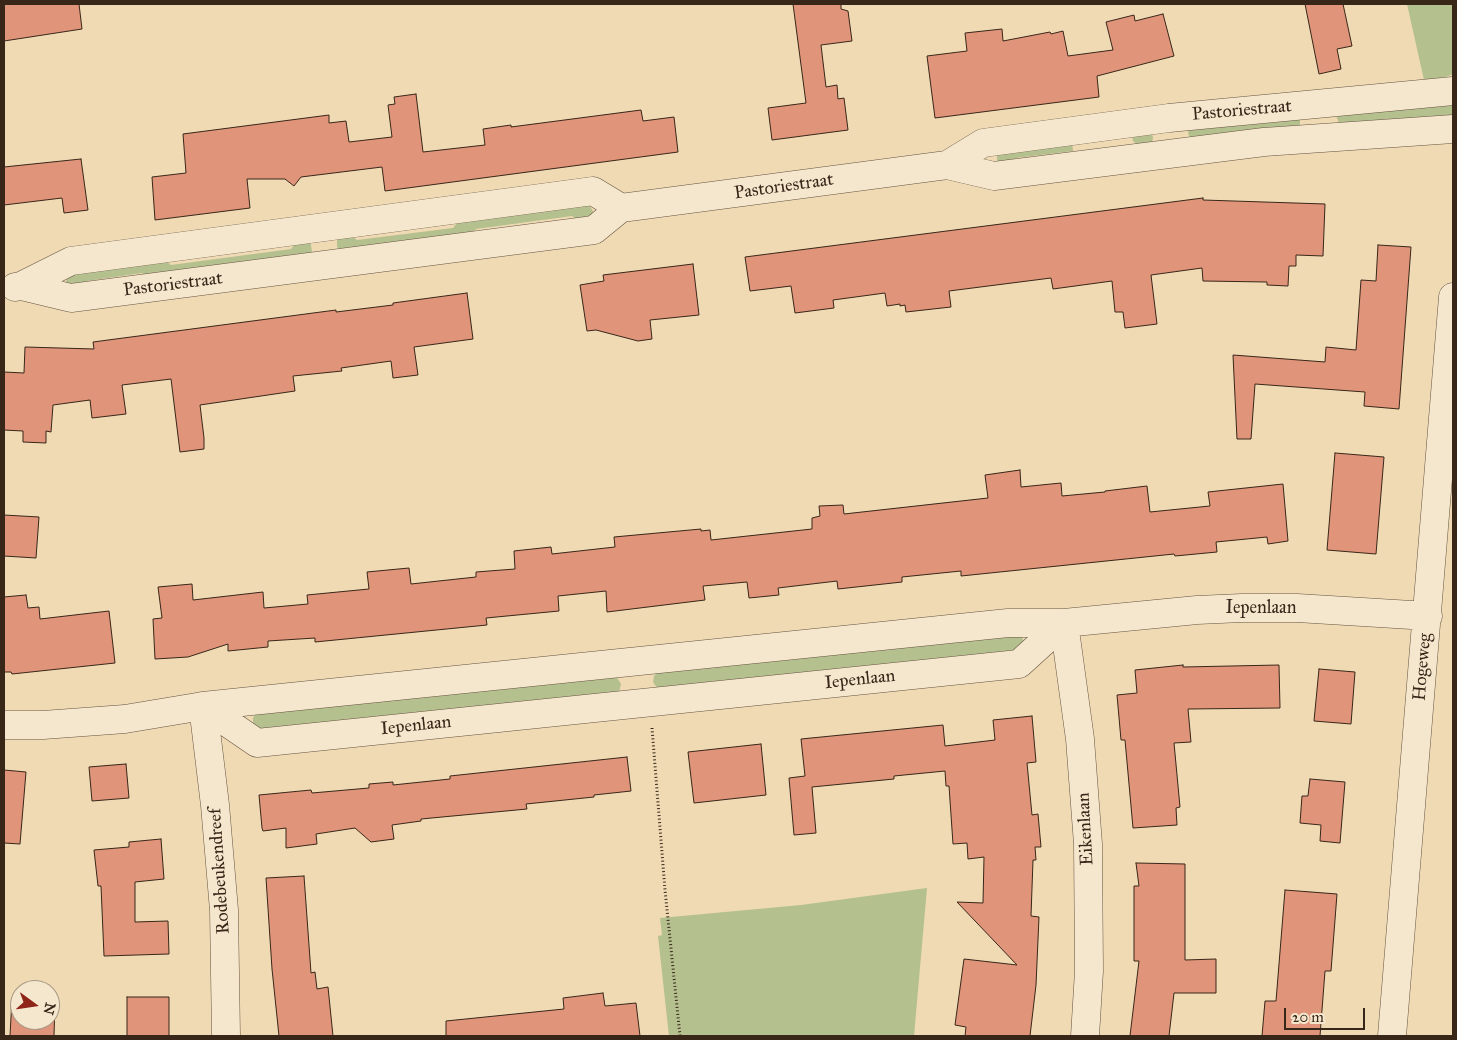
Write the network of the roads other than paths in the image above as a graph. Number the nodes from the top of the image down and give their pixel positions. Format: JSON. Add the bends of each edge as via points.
{"nodes":[{"id":1,"x":1453,"y":91,"type":"edge"},
{"id":2,"x":1316,"y":104,"type":"junction"},
{"id":3,"x":1168,"y":118,"type":"junction"},
{"id":4,"x":1453,"y":129,"type":"edge"},
{"id":5,"x":1321,"y":137,"type":"junction"},
{"id":6,"x":1175,"y":154,"type":"junction"},
{"id":7,"x":947,"y":165,"type":"junction"},
{"id":8,"x":621,"y":208,"type":"junction"},
{"id":9,"x":321,"y":228,"type":"junction"},
{"id":10,"x":326,"y":265,"type":"junction"},
{"id":11,"x":12,"y":288,"type":"edge"},
{"id":12,"x":1453,"y":297,"type":"edge"},
{"id":13,"x":1428,"y":616,"type":"junction"},
{"id":14,"x":1064,"y":623,"type":"junction"},
{"id":15,"x":636,"y":662,"type":"junction"},
{"id":16,"x":640,"y":703,"type":"junction"},
{"id":17,"x":203,"y":706,"type":"junction"},
{"id":18,"x":4,"y":725,"type":"edge"},
{"id":19,"x":226,"y":1036,"type":"edge"},
{"id":20,"x":1085,"y":1036,"type":"edge"},
{"id":21,"x":1392,"y":1036,"type":"edge"}],
"edges":[{"from":1,"to":2,"type":"street","name":"Pastoriestraat"},
{"from":2,"to":3,"type":"street","name":"Pastoriestraat"},
{"from":2,"to":5,"type":"street","name":"Pastoriestraat"},
{"from":3,"to":6,"type":"street","name":"Pastoriestraat"},
{"from":3,"to":7,"type":"street","name":"Pastoriestraat","via":[[983,143]]},
{"from":4,"to":5,"type":"street","name":"Pastoriestraat"},
{"from":5,"to":6,"type":"street","name":"Pastoriestraat"},
{"from":6,"to":7,"type":"street","name":"Pastoriestraat","via":[[994,176]]},
{"from":7,"to":8,"type":"street","name":"Pastoriestraat"},
{"from":8,"to":9,"type":"street","name":"Pastoriestraat","via":[[592,191]]},
{"from":8,"to":10,"type":"street","name":"Pastoriestraat","via":[[594,230]]},
{"from":9,"to":10,"type":"street"},
{"from":9,"to":11,"type":"street","name":"Pastoriestraat","via":[[72,261]]},
{"from":10,"to":11,"type":"street","name":"Pastoriestraat","via":[[71,298]]},
{"from":12,"to":13,"type":"street","name":"Hogeweg"},
{"from":13,"to":14,"type":"street","name":"Iepenlaan","via":[[1242,608]]},
{"from":13,"to":21,"type":"street","name":"Hogeweg"},
{"from":14,"to":15,"type":"street","name":"Iepenlaan","via":[[1008,623]]},
{"from":14,"to":16,"type":"street","name":"Iepenlaan","via":[[1019,664]]},
{"from":14,"to":20,"type":"street","name":"Eikenlaan","via":[[1080,739],[1088,844],[1089,971]]},
{"from":15,"to":16,"type":"street"},
{"from":15,"to":17,"type":"street","name":"Iepenlaan"},
{"from":16,"to":17,"type":"street","name":"Iepenlaan","via":[[257,743]]},
{"from":17,"to":18,"type":"street","name":"Iepenlaan","via":[[125,719]]},
{"from":17,"to":19,"type":"street","name":"Rodebeukendreef","via":[[224,910]]}]}
